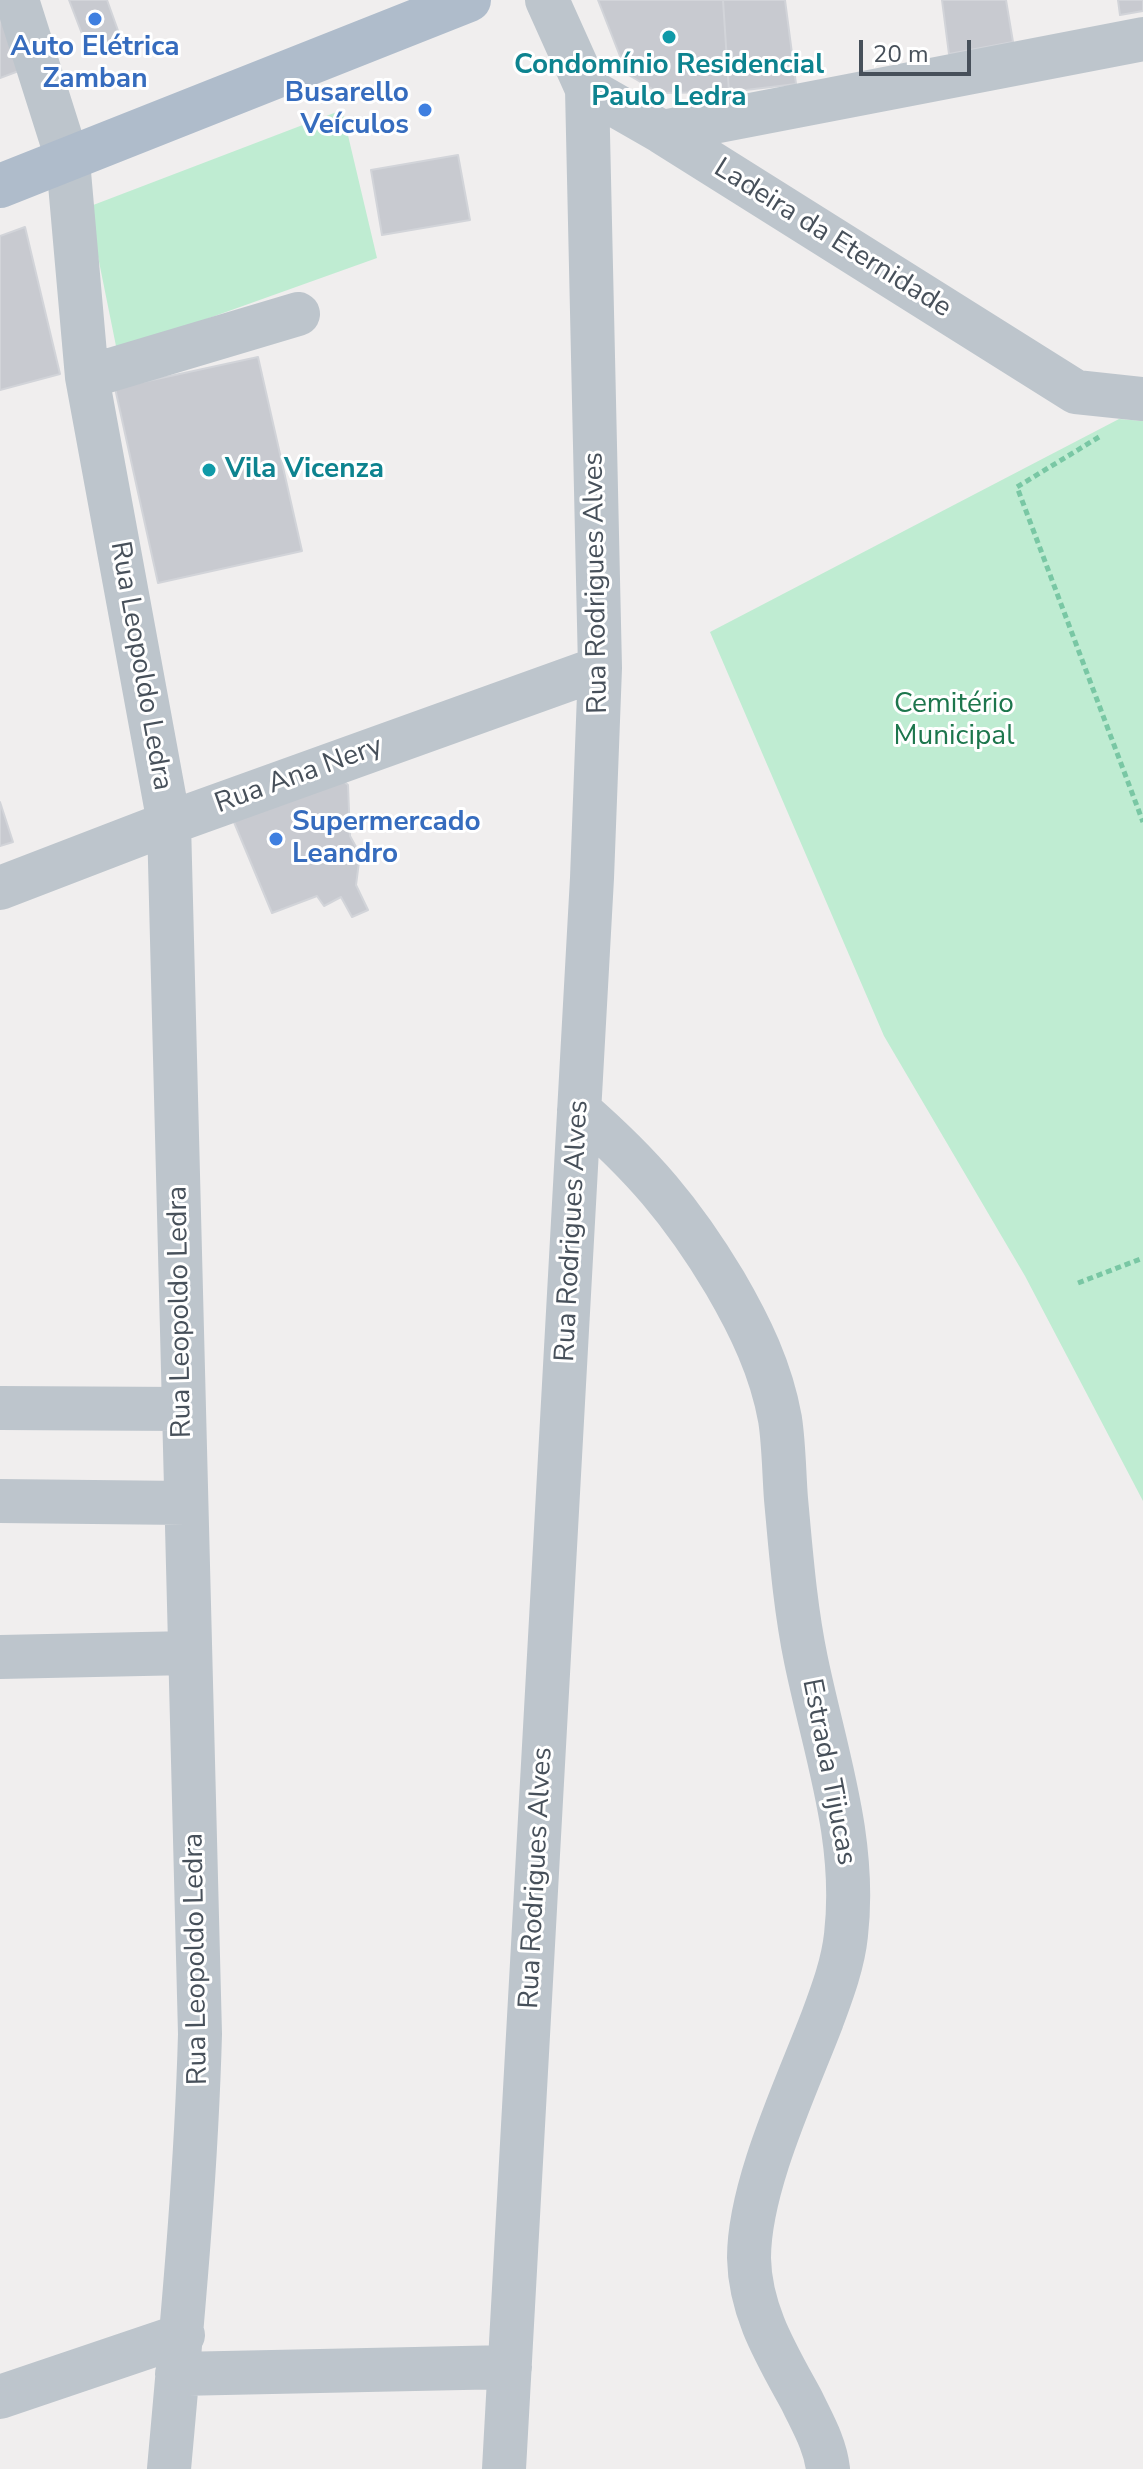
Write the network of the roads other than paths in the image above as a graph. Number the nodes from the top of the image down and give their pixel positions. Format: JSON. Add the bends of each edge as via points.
{"nodes":[{"id":1,"x":17,"y":0,"type":"edge"},
{"id":2,"x":469,"y":0,"type":"edge"},
{"id":3,"x":547,"y":0,"type":"edge"},
{"id":4,"x":1143,"y":39,"type":"edge"},
{"id":5,"x":587,"y":89,"type":"junction"},
{"id":6,"x":662,"y":132,"type":"junction"},
{"id":7,"x":68,"y":161,"type":"junction"},
{"id":8,"x":0,"y":186,"type":"edge"},
{"id":9,"x":298,"y":314,"type":"dead end"},
{"id":10,"x":87,"y":377,"type":"junction"},
{"id":11,"x":1143,"y":399,"type":"edge"},
{"id":12,"x":600,"y":668,"type":"junction"},
{"id":13,"x":169,"y":823,"type":"junction"},
{"id":14,"x":0,"y":888,"type":"edge"},
{"id":15,"x":579,"y":1110,"type":"junction"},
{"id":16,"x":0,"y":1408,"type":"edge"},
{"id":17,"x":184,"y":1409,"type":"junction"},
{"id":18,"x":0,"y":1501,"type":"edge"},
{"id":19,"x":186,"y":1503,"type":"junction"},
{"id":20,"x":190,"y":1653,"type":"junction"},
{"id":21,"x":0,"y":1657,"type":"edge"},
{"id":22,"x":180,"y":2354,"type":"junction"},
{"id":23,"x":510,"y":2367,"type":"junction"},
{"id":24,"x":0,"y":2397,"type":"edge"},
{"id":25,"x":169,"y":2469,"type":"edge"},
{"id":26,"x":504,"y":2469,"type":"edge"},
{"id":27,"x":828,"y":2469,"type":"edge"}],
"edges":[{"from":1,"to":7,"type":"street","name":"Rua Leopoldo Ledra"},
{"from":2,"to":7,"type":"main road"},
{"from":3,"to":5,"type":"street","name":"Rua Rodrigues Alves"},
{"from":4,"to":6,"type":"street"},
{"from":5,"to":6,"type":"street","name":"Ladeira da Eternidade"},
{"from":5,"to":12,"type":"street","name":"Rua Rodrigues Alves"},
{"from":6,"to":11,"type":"street","name":"Ladeira da Eternidade","via":[[1076,392]]},
{"from":7,"to":8,"type":"main road"},
{"from":7,"to":10,"type":"street","name":"Rua Leopoldo Ledra"},
{"from":9,"to":10,"type":"street"},
{"from":10,"to":13,"type":"street","name":"Rua Leopoldo Ledra"},
{"from":12,"to":13,"type":"street","name":"Rua Ana Nery"},
{"from":12,"to":15,"type":"street","name":"Rua Rodrigues Alves"},
{"from":13,"to":14,"type":"street","name":"Rua Ana Nery"},
{"from":13,"to":17,"type":"street","name":"Rua Leopoldo Ledra"},
{"from":15,"to":23,"type":"street","name":"Rua Rodrigues Alves"},
{"from":15,"to":27,"type":"street","name":"Estrada Tijucas","via":[[625,1150],[696,1234],[748,1322],[770,1375],[780,1421],[792,1576],[850,1872],[846,1938],[833,1989],[766,2168],[749,2255],[751,2291],[763,2328],[826,2449]]},
{"from":16,"to":17,"type":"street"},
{"from":17,"to":19,"type":"street","name":"Rua Leopoldo Ledra"},
{"from":18,"to":19,"type":"street"},
{"from":19,"to":20,"type":"street","name":"Rua Leopoldo Ledra"},
{"from":20,"to":21,"type":"street"},
{"from":20,"to":22,"type":"street","name":"Rua Leopoldo Ledra","via":[[200,2034]]},
{"from":22,"to":23,"type":"street"},
{"from":22,"to":24,"type":"street"},
{"from":22,"to":25,"type":"street","name":"Rua Leopoldo Ledra"},
{"from":23,"to":26,"type":"street","name":"Rua Rodrigues Alves"}]}
